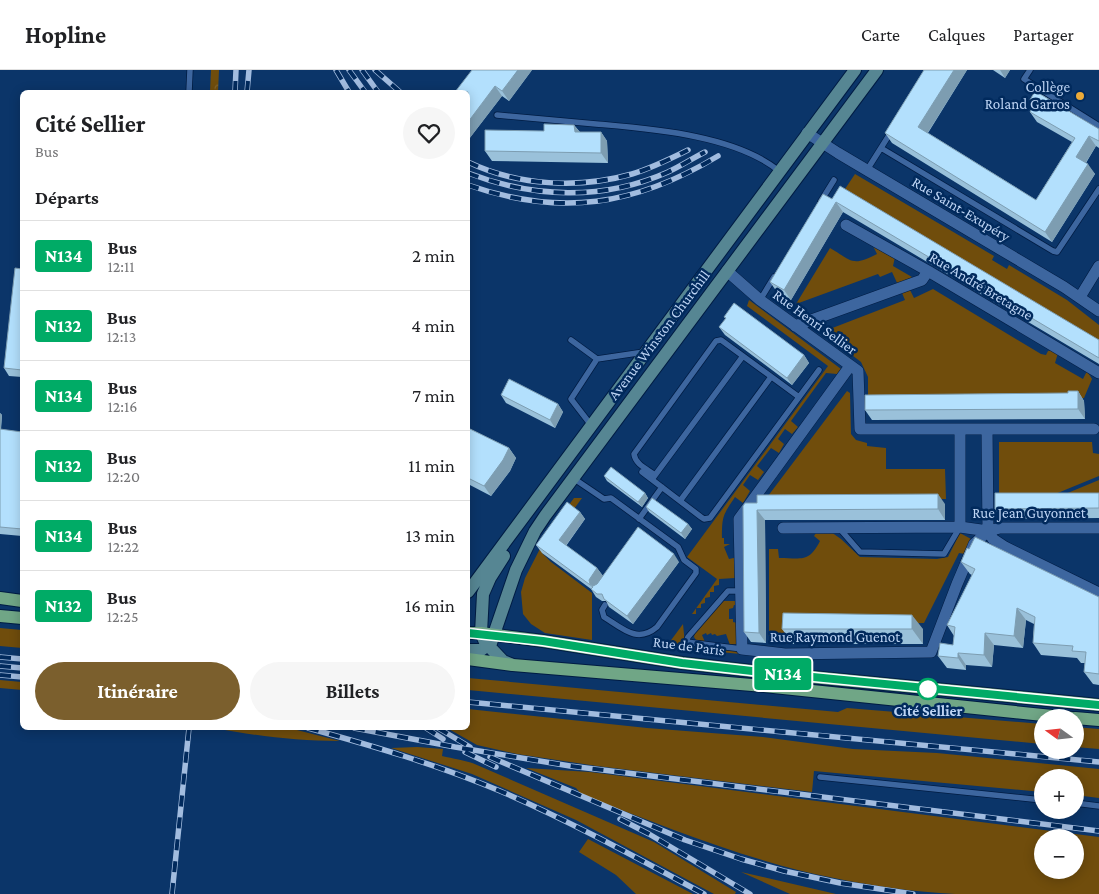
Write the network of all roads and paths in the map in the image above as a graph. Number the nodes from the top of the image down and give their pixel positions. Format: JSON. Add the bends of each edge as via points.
{"nodes":[{"id":1,"x":190,"y":70,"type":"edge"},
{"id":2,"x":855,"y":70,"type":"edge"},
{"id":3,"x":877,"y":70,"type":"edge"},
{"id":4,"x":1030,"y":70,"type":"edge"},
{"id":5,"x":189,"y":90,"type":"edge"},
{"id":6,"x":497,"y":115,"type":"dead end"},
{"id":7,"x":896,"y":125,"type":"edge"},
{"id":8,"x":1099,"y":126,"type":"edge"},
{"id":9,"x":807,"y":133,"type":"junction"},
{"id":10,"x":823,"y":143,"type":"junction"},
{"id":11,"x":881,"y":148,"type":"junction"},
{"id":12,"x":867,"y":170,"type":"junction"},
{"id":13,"x":779,"y":171,"type":"junction"},
{"id":14,"x":834,"y":180,"type":"dead end"},
{"id":15,"x":1099,"y":189,"type":"edge"},
{"id":16,"x":816,"y":209,"type":"edge"},
{"id":17,"x":846,"y":225,"type":"dead end"},
{"id":18,"x":1099,"y":266,"type":"edge"},
{"id":19,"x":780,"y":267,"type":"edge"},
{"id":20,"x":928,"y":271,"type":"junction"},
{"id":21,"x":727,"y":272,"type":"junction"},
{"id":22,"x":1080,"y":297,"type":"junction"},
{"id":23,"x":760,"y":300,"type":"junction"},
{"id":24,"x":1099,"y":311,"type":"edge"},
{"id":25,"x":795,"y":326,"type":"junction"},
{"id":26,"x":571,"y":340,"type":"dead end"},
{"id":27,"x":646,"y":352,"type":"junction"},
{"id":28,"x":743,"y":356,"type":"junction"},
{"id":29,"x":597,"y":359,"type":"junction"},
{"id":30,"x":850,"y":366,"type":"junction"},
{"id":31,"x":819,"y":370,"type":"dead end"},
{"id":32,"x":1099,"y":373,"type":"edge"},
{"id":33,"x":771,"y":377,"type":"junction"},
{"id":34,"x":799,"y":397,"type":"junction"},
{"id":35,"x":591,"y":426,"type":"junction"},
{"id":36,"x":960,"y":429,"type":"junction"},
{"id":37,"x":987,"y":429,"type":"junction"},
{"id":38,"x":1094,"y":429,"type":"dead end"},
{"id":39,"x":642,"y":472,"type":"dead end"},
{"id":40,"x":653,"y":477,"type":"junction"},
{"id":41,"x":573,"y":478,"type":"junction"},
{"id":42,"x":662,"y":487,"type":"junction"},
{"id":43,"x":539,"y":496,"type":"junction"},
{"id":44,"x":680,"y":501,"type":"junction"},
{"id":45,"x":639,"y":519,"type":"junction"},
{"id":46,"x":646,"y":524,"type":"junction"},
{"id":47,"x":838,"y":527,"type":"junction"},
{"id":48,"x":783,"y":528,"type":"dead end"},
{"id":49,"x":960,"y":528,"type":"junction"},
{"id":50,"x":1099,"y":528,"type":"edge"},
{"id":51,"x":641,"y":531,"type":"edge"},
{"id":52,"x":988,"y":531,"type":"junction"},
{"id":53,"x":470,"y":589,"type":"edge"},
{"id":54,"x":741,"y":591,"type":"junction"},
{"id":55,"x":1099,"y":593,"type":"edge"},
{"id":56,"x":0,"y":598,"type":"edge"},
{"id":57,"x":20,"y":601,"type":"edge"},
{"id":58,"x":605,"y":605,"type":"edge"},
{"id":59,"x":0,"y":616,"type":"edge"},
{"id":60,"x":20,"y":618,"type":"edge"},
{"id":61,"x":470,"y":633,"type":"edge"},
{"id":62,"x":481,"y":633,"type":"junction"},
{"id":63,"x":492,"y":640,"type":"junction"},
{"id":64,"x":742,"y":649,"type":"junction"},
{"id":65,"x":470,"y":650,"type":"edge"},
{"id":66,"x":470,"y":659,"type":"edge"},
{"id":67,"x":513,"y":665,"type":"junction"},
{"id":68,"x":1099,"y":705,"type":"edge"},
{"id":69,"x":1034,"y":714,"type":"edge"},
{"id":70,"x":1084,"y":719,"type":"edge"},
{"id":71,"x":1099,"y":720,"type":"edge"},
{"id":72,"x":820,"y":777,"type":"dead end"},
{"id":73,"x":1034,"y":799,"type":"edge"},
{"id":74,"x":1084,"y":805,"type":"edge"},
{"id":75,"x":1099,"y":806,"type":"edge"}],
"edges":[{"from":1,"to":5,"type":"lane"},
{"from":2,"to":9,"type":"main road","name":"Avenue Winston Churchill"},
{"from":3,"to":10,"type":"main road","name":"Avenue Winston Churchill"},
{"from":4,"to":8,"type":"lane","via":[[1024,79]]},
{"from":6,"to":13,"type":"lane","via":[[658,129],[716,141],[766,161]]},
{"from":7,"to":11,"type":"lane"},
{"from":9,"to":10,"type":"street","name":"Rue Saint-Exupéry"},
{"from":9,"to":13,"type":"main road","name":"Avenue Winston Churchill"},
{"from":10,"to":12,"type":"street","name":"Rue Saint-Exupéry"},
{"from":10,"to":21,"type":"main road","name":"Avenue Winston Churchill"},
{"from":11,"to":12,"type":"lane"},
{"from":11,"to":15,"type":"lane","via":[[1057,252]]},
{"from":12,"to":22,"type":"street","name":"Rue Saint-Exupéry"},
{"from":13,"to":27,"type":"main road","name":"Avenue Winston Churchill"},
{"from":14,"to":16,"type":"lane"},
{"from":17,"to":20,"type":"street","name":"Rue André Bretagne"},
{"from":18,"to":22,"type":"street"},
{"from":19,"to":23,"type":"lane"},
{"from":20,"to":25,"type":"street","via":[[922,280]]},
{"from":20,"to":32,"type":"street","name":"Rue André Bretagne"},
{"from":21,"to":23,"type":"street","name":"Rue Henri Sellier"},
{"from":21,"to":41,"type":"main road","name":"Avenue Winston Churchill"},
{"from":22,"to":24,"type":"street","name":"Rue Saint-Exupéry"},
{"from":23,"to":25,"type":"street","name":"Rue Henri Sellier"},
{"from":25,"to":30,"type":"street","name":"Rue Henri Sellier"},
{"from":26,"to":29,"type":"lane"},
{"from":27,"to":29,"type":"lane"},
{"from":27,"to":35,"type":"main road","name":"Avenue Winston Churchill"},
{"from":28,"to":33,"type":"lane"},
{"from":28,"to":40,"type":"lane"},
{"from":28,"to":40,"type":"lane","via":[[721,340],[710,349],[634,454],[634,458]]},
{"from":29,"to":35,"type":"lane","via":[[571,399]]},
{"from":30,"to":36,"type":"street","name":"Rue Henri Sellier","via":[[858,371],[860,429]]},
{"from":30,"to":54,"type":"street","via":[[739,519]]},
{"from":31,"to":34,"type":"lane"},
{"from":33,"to":34,"type":"lane"},
{"from":33,"to":44,"type":"lane"},
{"from":34,"to":44,"type":"lane","via":[[710,518],[704,519]]},
{"from":35,"to":43,"type":"main road","name":"Avenue Winston Churchill"},
{"from":36,"to":37,"type":"street","name":"Rue Henri Sellier"},
{"from":36,"to":49,"type":"street"},
{"from":37,"to":38,"type":"street","name":"Rue Henri Sellier"},
{"from":37,"to":52,"type":"street"},
{"from":39,"to":40,"type":"lane"},
{"from":40,"to":42,"type":"lane"},
{"from":41,"to":45,"type":"lane","via":[[604,498],[611,498]]},
{"from":41,"to":63,"type":"main road","name":"Avenue Winston Churchill","via":[[524,551]]},
{"from":42,"to":44,"type":"lane"},
{"from":42,"to":45,"type":"lane"},
{"from":43,"to":53,"type":"main road","name":"Avenue Winston Churchill"},
{"from":43,"to":62,"type":"main road","via":[[486,588],[482,598]]},
{"from":45,"to":46,"type":"lane"},
{"from":46,"to":51,"type":"lane"},
{"from":46,"to":58,"type":"lane","via":[[678,547],[696,573],[657,627],[643,635],[630,633],[604,616],[602,610]]},
{"from":47,"to":48,"type":"street","name":"Rue Jean Guyonnet"},
{"from":47,"to":49,"type":"street","name":"Rue Jean Guyonnet"},
{"from":47,"to":49,"type":"lane","name":"Rue Jean Guyonnet","via":[[860,552],[944,554]]},
{"from":49,"to":52,"type":"street","name":"Rue Jean Guyonnet"},
{"from":50,"to":52,"type":"street","name":"Rue Jean Guyonnet","via":[[1000,528]]},
{"from":52,"to":55,"type":"street","via":[[1005,547]]},
{"from":52,"to":64,"type":"street","name":"Rue Raymond Guenot","via":[[974,544],[931,652],[785,654]]},
{"from":54,"to":64,"type":"street"},
{"from":54,"to":64,"type":"lane","via":[[728,591],[686,642]]},
{"from":56,"to":57,"type":"main road"},
{"from":59,"to":60,"type":"main road"},
{"from":61,"to":62,"type":"main road","name":"Rue de Paris"},
{"from":62,"to":63,"type":"main road","name":"Rue de Paris"},
{"from":63,"to":65,"type":"main road","via":[[481,650]]},
{"from":63,"to":67,"type":"main road","via":[[503,661]]},
{"from":63,"to":68,"type":"main road","name":"Rue de Paris","via":[[514,637],[682,663]]},
{"from":66,"to":67,"type":"main road"},
{"from":67,"to":69,"type":"main road","via":[[764,686]]},
{"from":70,"to":71,"type":"main road"},
{"from":72,"to":73,"type":"lane"},
{"from":74,"to":75,"type":"lane"}]}
